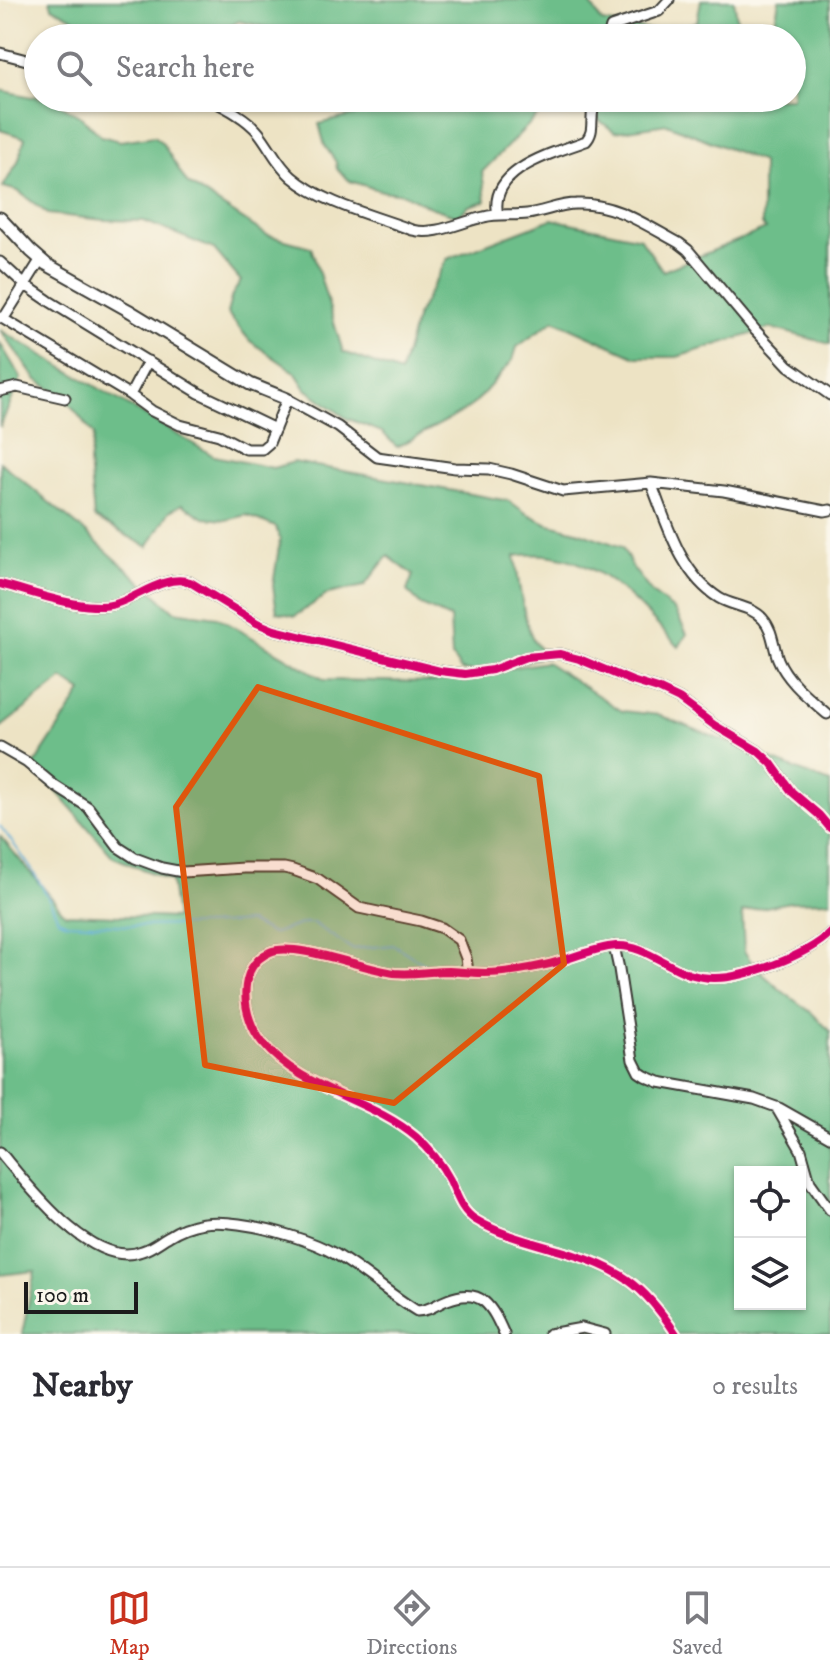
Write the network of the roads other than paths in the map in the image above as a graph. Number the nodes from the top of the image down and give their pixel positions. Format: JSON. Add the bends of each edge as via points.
{"nodes":[{"id":1,"x":669,"y":0,"type":"edge"},
{"id":2,"x":620,"y":24,"type":"edge"},
{"id":3,"x":0,"y":53,"type":"edge"},
{"id":4,"x":24,"y":59,"type":"edge"},
{"id":5,"x":232,"y":112,"type":"edge"},
{"id":6,"x":590,"y":112,"type":"edge"},
{"id":7,"x":498,"y":215,"type":"junction"},
{"id":8,"x":0,"y":218,"type":"edge"},
{"id":9,"x":41,"y":259,"type":"junction"},
{"id":10,"x":0,"y":262,"type":"edge"},
{"id":11,"x":24,"y":284,"type":"junction"},
{"id":12,"x":2,"y":317,"type":"edge"},
{"id":13,"x":148,"y":361,"type":"junction"},
{"id":14,"x":0,"y":391,"type":"edge"},
{"id":15,"x":130,"y":395,"type":"junction"},
{"id":16,"x":830,"y":395,"type":"edge"},
{"id":17,"x":65,"y":398,"type":"dead end"},
{"id":18,"x":287,"y":399,"type":"junction"},
{"id":19,"x":275,"y":429,"type":"junction"},
{"id":20,"x":651,"y":483,"type":"junction"},
{"id":21,"x":830,"y":510,"type":"edge"},
{"id":22,"x":0,"y":584,"type":"edge"},
{"id":23,"x":827,"y":714,"type":"dead end"},
{"id":24,"x":0,"y":747,"type":"edge"},
{"id":25,"x":830,"y":828,"type":"edge"},
{"id":26,"x":830,"y":933,"type":"edge"},
{"id":27,"x":614,"y":946,"type":"junction"},
{"id":28,"x":468,"y":972,"type":"junction"},
{"id":29,"x":776,"y":1107,"type":"junction"},
{"id":30,"x":830,"y":1137,"type":"edge"},
{"id":31,"x":0,"y":1152,"type":"edge"},
{"id":32,"x":825,"y":1196,"type":"edge"},
{"id":33,"x":830,"y":1210,"type":"edge"},
{"id":34,"x":504,"y":1334,"type":"edge"},
{"id":35,"x":549,"y":1334,"type":"edge"},
{"id":36,"x":605,"y":1334,"type":"edge"},
{"id":37,"x":676,"y":1334,"type":"edge"}],
"edges":[{"from":1,"to":2,"type":"street","via":[[659,11]]},
{"from":3,"to":4,"type":"street"},
{"from":5,"to":7,"type":"street","via":[[256,129],[289,175],[320,196],[422,233]]},
{"from":6,"to":7,"type":"street","via":[[592,134],[586,141],[503,182],[496,198]]},
{"from":7,"to":16,"type":"street","via":[[595,204],[679,243],[789,366]]},
{"from":8,"to":9,"type":"street"},
{"from":9,"to":11,"type":"street"},
{"from":9,"to":18,"type":"street","via":[[242,380]]},
{"from":10,"to":11,"type":"street"},
{"from":11,"to":12,"type":"street"},
{"from":11,"to":13,"type":"street"},
{"from":12,"to":15,"type":"street"},
{"from":13,"to":15,"type":"street"},
{"from":13,"to":19,"type":"street","via":[[199,393]]},
{"from":14,"to":17,"type":"street","via":[[17,387]]},
{"from":15,"to":19,"type":"street","via":[[180,425],[246,449],[265,447]]},
{"from":18,"to":19,"type":"street"},
{"from":18,"to":20,"type":"street","via":[[338,427],[377,457],[489,469],[563,491]]},
{"from":20,"to":21,"type":"street"},
{"from":20,"to":23,"type":"street","via":[[685,565],[719,598],[762,617],[786,674]]},
{"from":22,"to":25,"type":"street","via":[[95,607],[182,579],[274,630],[440,671],[492,670],[550,654],[579,659],[679,699],[758,751]]},
{"from":24,"to":28,"type":"street","via":[[88,807],[118,847],[135,858],[183,872],[293,870],[318,879],[359,908],[442,928],[459,940]]},
{"from":26,"to":27,"type":"street","via":[[794,956],[712,978],[689,974],[627,946]]},
{"from":27,"to":28,"type":"street","via":[[545,965]]},
{"from":27,"to":29,"type":"street","via":[[639,1072],[659,1082]]},
{"from":28,"to":37,"type":"street","via":[[372,970],[283,949],[263,955],[250,971],[246,1008],[254,1030],[279,1059],[415,1136],[442,1167],[472,1218],[627,1279]]},
{"from":29,"to":30,"type":"street"},
{"from":29,"to":32,"type":"street","via":[[801,1150],[806,1172]]},
{"from":31,"to":34,"type":"street","via":[[57,1215],[102,1249],[131,1254],[190,1225],[241,1224],[324,1248],[417,1311],[448,1299],[476,1297],[488,1303]]},
{"from":32,"to":33,"type":"street"},
{"from":35,"to":36,"type":"street","via":[[582,1328]]}]}
